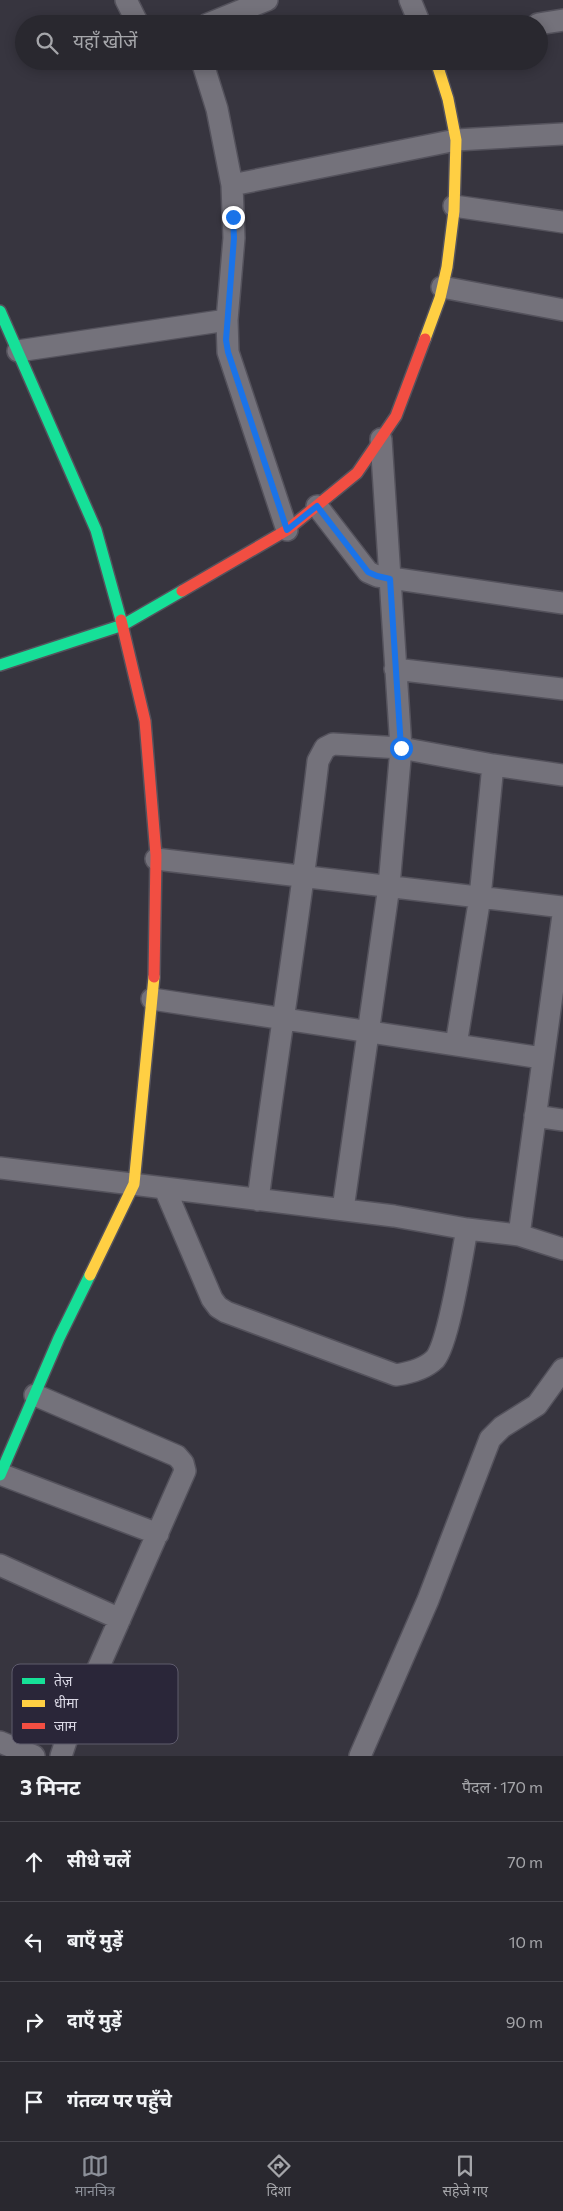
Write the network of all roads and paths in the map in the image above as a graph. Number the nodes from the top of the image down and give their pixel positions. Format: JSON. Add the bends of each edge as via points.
{"nodes":[{"id":1,"x":126,"y":0,"type":"edge"},
{"id":2,"x":267,"y":0,"type":"edge"},
{"id":3,"x":410,"y":0,"type":"edge"},
{"id":4,"x":134,"y":15,"type":"edge"},
{"id":5,"x":230,"y":15,"type":"edge"},
{"id":6,"x":416,"y":15,"type":"edge"},
{"id":7,"x":563,"y":20,"type":"edge"},
{"id":8,"x":548,"y":22,"type":"edge"},
{"id":9,"x":205,"y":70,"type":"edge"},
{"id":10,"x":439,"y":70,"type":"edge"},
{"id":11,"x":563,"y":134,"type":"edge"},
{"id":12,"x":456,"y":140,"type":"junction"},
{"id":13,"x":232,"y":185,"type":"junction"},
{"id":14,"x":454,"y":206,"type":"junction"},
{"id":15,"x":563,"y":222,"type":"edge"},
{"id":16,"x":442,"y":286,"type":"junction"},
{"id":17,"x":563,"y":310,"type":"edge"},
{"id":18,"x":0,"y":311,"type":"edge"},
{"id":19,"x":227,"y":320,"type":"junction"},
{"id":20,"x":18,"y":351,"type":"junction"},
{"id":21,"x":381,"y":439,"type":"junction"},
{"id":22,"x":317,"y":506,"type":"junction"},
{"id":23,"x":287,"y":530,"type":"junction"},
{"id":24,"x":390,"y":579,"type":"junction"},
{"id":25,"x":563,"y":604,"type":"edge"},
{"id":26,"x":123,"y":624,"type":"junction"},
{"id":27,"x":0,"y":666,"type":"edge"},
{"id":28,"x":395,"y":669,"type":"junction"},
{"id":29,"x":563,"y":689,"type":"edge"},
{"id":30,"x":401,"y":748,"type":"junction"},
{"id":31,"x":493,"y":766,"type":"junction"},
{"id":32,"x":563,"y":774,"type":"edge"},
{"id":33,"x":156,"y":859,"type":"junction"},
{"id":34,"x":305,"y":876,"type":"junction"},
{"id":35,"x":389,"y":886,"type":"junction"},
{"id":36,"x":480,"y":897,"type":"junction"},
{"id":37,"x":563,"y":907,"type":"edge"},
{"id":38,"x":563,"y":915,"type":"edge"},
{"id":39,"x":152,"y":999,"type":"junction"},
{"id":40,"x":282,"y":1019,"type":"junction"},
{"id":41,"x":370,"y":1032,"type":"junction"},
{"id":42,"x":456,"y":1045,"type":"junction"},
{"id":43,"x":542,"y":1058,"type":"junction"},
{"id":44,"x":535,"y":1116,"type":"junction"},
{"id":45,"x":563,"y":1120,"type":"edge"},
{"id":46,"x":0,"y":1168,"type":"edge"},
{"id":47,"x":134,"y":1184,"type":"junction"},
{"id":48,"x":165,"y":1189,"type":"junction"},
{"id":49,"x":258,"y":1200,"type":"junction"},
{"id":50,"x":343,"y":1209,"type":"junction"},
{"id":51,"x":467,"y":1229,"type":"junction"},
{"id":52,"x":519,"y":1235,"type":"junction"},
{"id":53,"x":563,"y":1248,"type":"edge"},
{"id":54,"x":563,"y":1369,"type":"edge"},
{"id":55,"x":35,"y":1395,"type":"junction"},
{"id":56,"x":0,"y":1475,"type":"edge"},
{"id":57,"x":158,"y":1534,"type":"junction"},
{"id":58,"x":0,"y":1565,"type":"edge"},
{"id":59,"x":120,"y":1619,"type":"junction"},
{"id":60,"x":101,"y":1664,"type":"edge"},
{"id":61,"x":0,"y":1742,"type":"edge"},
{"id":62,"x":66,"y":1744,"type":"edge"},
{"id":63,"x":34,"y":1756,"type":"edge"},
{"id":64,"x":61,"y":1756,"type":"edge"},
{"id":65,"x":360,"y":1756,"type":"edge"}],
"edges":[{"from":1,"to":4,"type":"street"},
{"from":2,"to":5,"type":"street"},
{"from":3,"to":6,"type":"street"},
{"from":7,"to":8,"type":"street"},
{"from":9,"to":13,"type":"street","via":[[217,109]]},
{"from":10,"to":12,"type":"street"},
{"from":11,"to":12,"type":"street"},
{"from":12,"to":13,"type":"street"},
{"from":12,"to":14,"type":"street"},
{"from":13,"to":19,"type":"street","via":[[234,238]]},
{"from":14,"to":15,"type":"street"},
{"from":14,"to":16,"type":"street"},
{"from":16,"to":17,"type":"street"},
{"from":16,"to":21,"type":"street","via":[[396,416]]},
{"from":18,"to":20,"type":"street"},
{"from":19,"to":20,"type":"street"},
{"from":19,"to":23,"type":"street","via":[[228,352]]},
{"from":20,"to":26,"type":"street","via":[[96,530]]},
{"from":21,"to":22,"type":"street","via":[[357,473]]},
{"from":21,"to":24,"type":"street"},
{"from":22,"to":23,"type":"street"},
{"from":22,"to":24,"type":"street","via":[[368,572]]},
{"from":23,"to":26,"type":"street"},
{"from":24,"to":25,"type":"street"},
{"from":24,"to":28,"type":"street"},
{"from":26,"to":27,"type":"street"},
{"from":26,"to":33,"type":"street","via":[[146,720]]},
{"from":28,"to":29,"type":"street"},
{"from":28,"to":30,"type":"street"},
{"from":30,"to":31,"type":"street"},
{"from":30,"to":34,"type":"street","via":[[333,744],[325,748],[318,761]]},
{"from":30,"to":35,"type":"street"},
{"from":31,"to":32,"type":"street"},
{"from":31,"to":36,"type":"street"},
{"from":33,"to":34,"type":"street"},
{"from":33,"to":39,"type":"street"},
{"from":34,"to":35,"type":"street"},
{"from":34,"to":40,"type":"street"},
{"from":35,"to":36,"type":"street"},
{"from":35,"to":41,"type":"street"},
{"from":36,"to":37,"type":"street"},
{"from":36,"to":42,"type":"street"},
{"from":38,"to":43,"type":"street"},
{"from":39,"to":40,"type":"street"},
{"from":39,"to":47,"type":"street"},
{"from":40,"to":41,"type":"street"},
{"from":40,"to":49,"type":"street"},
{"from":41,"to":42,"type":"street"},
{"from":41,"to":50,"type":"street"},
{"from":42,"to":43,"type":"street"},
{"from":43,"to":44,"type":"street"},
{"from":44,"to":45,"type":"street"},
{"from":44,"to":52,"type":"street"},
{"from":46,"to":47,"type":"street"},
{"from":47,"to":48,"type":"street"},
{"from":47,"to":55,"type":"street"},
{"from":48,"to":49,"type":"street"},
{"from":48,"to":51,"type":"street","via":[[218,1307],[396,1375],[417,1369],[434,1359],[445,1340]]},
{"from":49,"to":50,"type":"street"},
{"from":50,"to":51,"type":"street"},
{"from":51,"to":52,"type":"street"},
{"from":52,"to":53,"type":"street"},
{"from":54,"to":65,"type":"street","via":[[537,1405],[502,1427],[490,1440],[428,1600]]},
{"from":55,"to":56,"type":"street"},
{"from":55,"to":57,"type":"street","via":[[177,1456],[185,1471]]},
{"from":56,"to":57,"type":"street"},
{"from":57,"to":59,"type":"street"},
{"from":58,"to":59,"type":"street"},
{"from":59,"to":60,"type":"street"},
{"from":61,"to":63,"type":"street"},
{"from":62,"to":64,"type":"street"}]}
